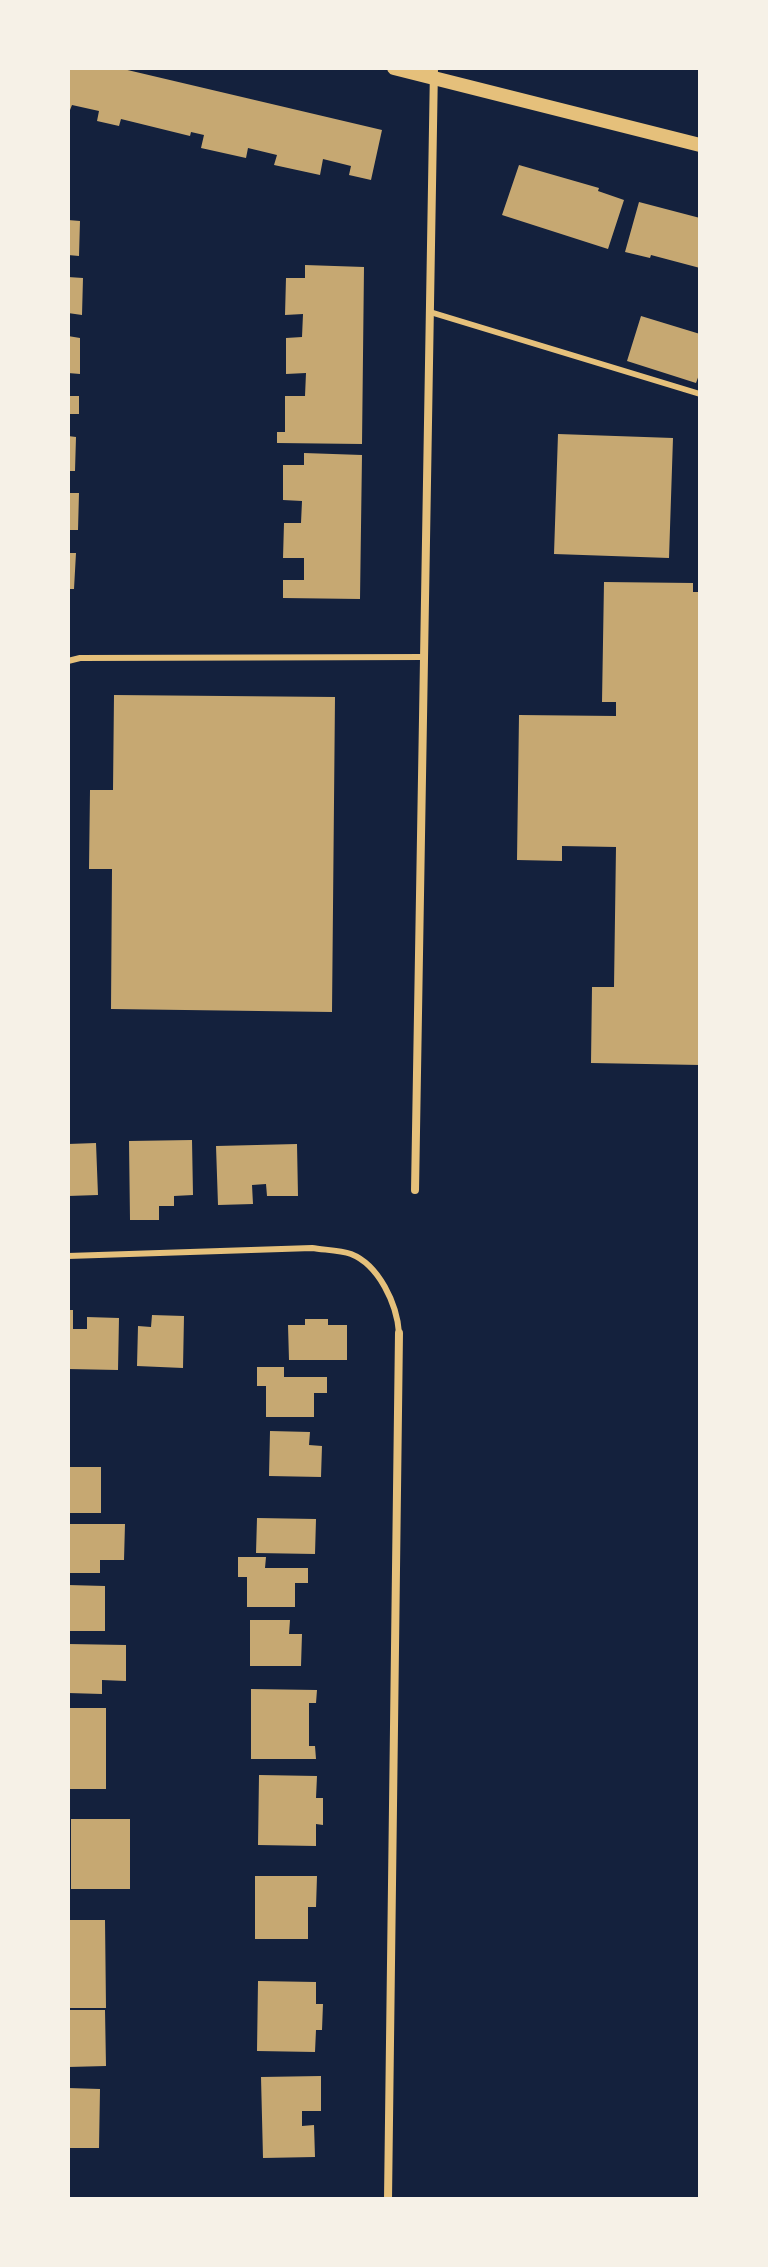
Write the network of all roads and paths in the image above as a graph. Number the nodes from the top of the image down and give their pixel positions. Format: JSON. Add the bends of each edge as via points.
{"nodes":[{"id":1,"x":394,"y":68,"type":"edge"},
{"id":2,"x":434,"y":72,"type":"edge"},
{"id":3,"x":700,"y":145,"type":"edge"},
{"id":4,"x":430,"y":312,"type":"junction"},
{"id":5,"x":700,"y":394,"type":"edge"},
{"id":6,"x":424,"y":657,"type":"junction"},
{"id":7,"x":68,"y":661,"type":"edge"},
{"id":8,"x":415,"y":1190,"type":"dead end"},
{"id":9,"x":68,"y":1256,"type":"edge"},
{"id":10,"x":399,"y":1333,"type":"joint"},
{"id":11,"x":388,"y":2199,"type":"edge"}],
"edges":[{"from":1,"to":2,"type":"street"},
{"from":2,"to":3,"type":"street"},
{"from":2,"to":4,"type":"street"},
{"from":4,"to":5,"type":"lane"},
{"from":4,"to":6,"type":"street"},
{"from":6,"to":7,"type":"lane"},
{"from":6,"to":8,"type":"street"},
{"from":9,"to":10,"type":"lane","via":[[312,1248],[352,1254],[380,1278],[397,1313]]},
{"from":10,"to":11,"type":"street"}]}
